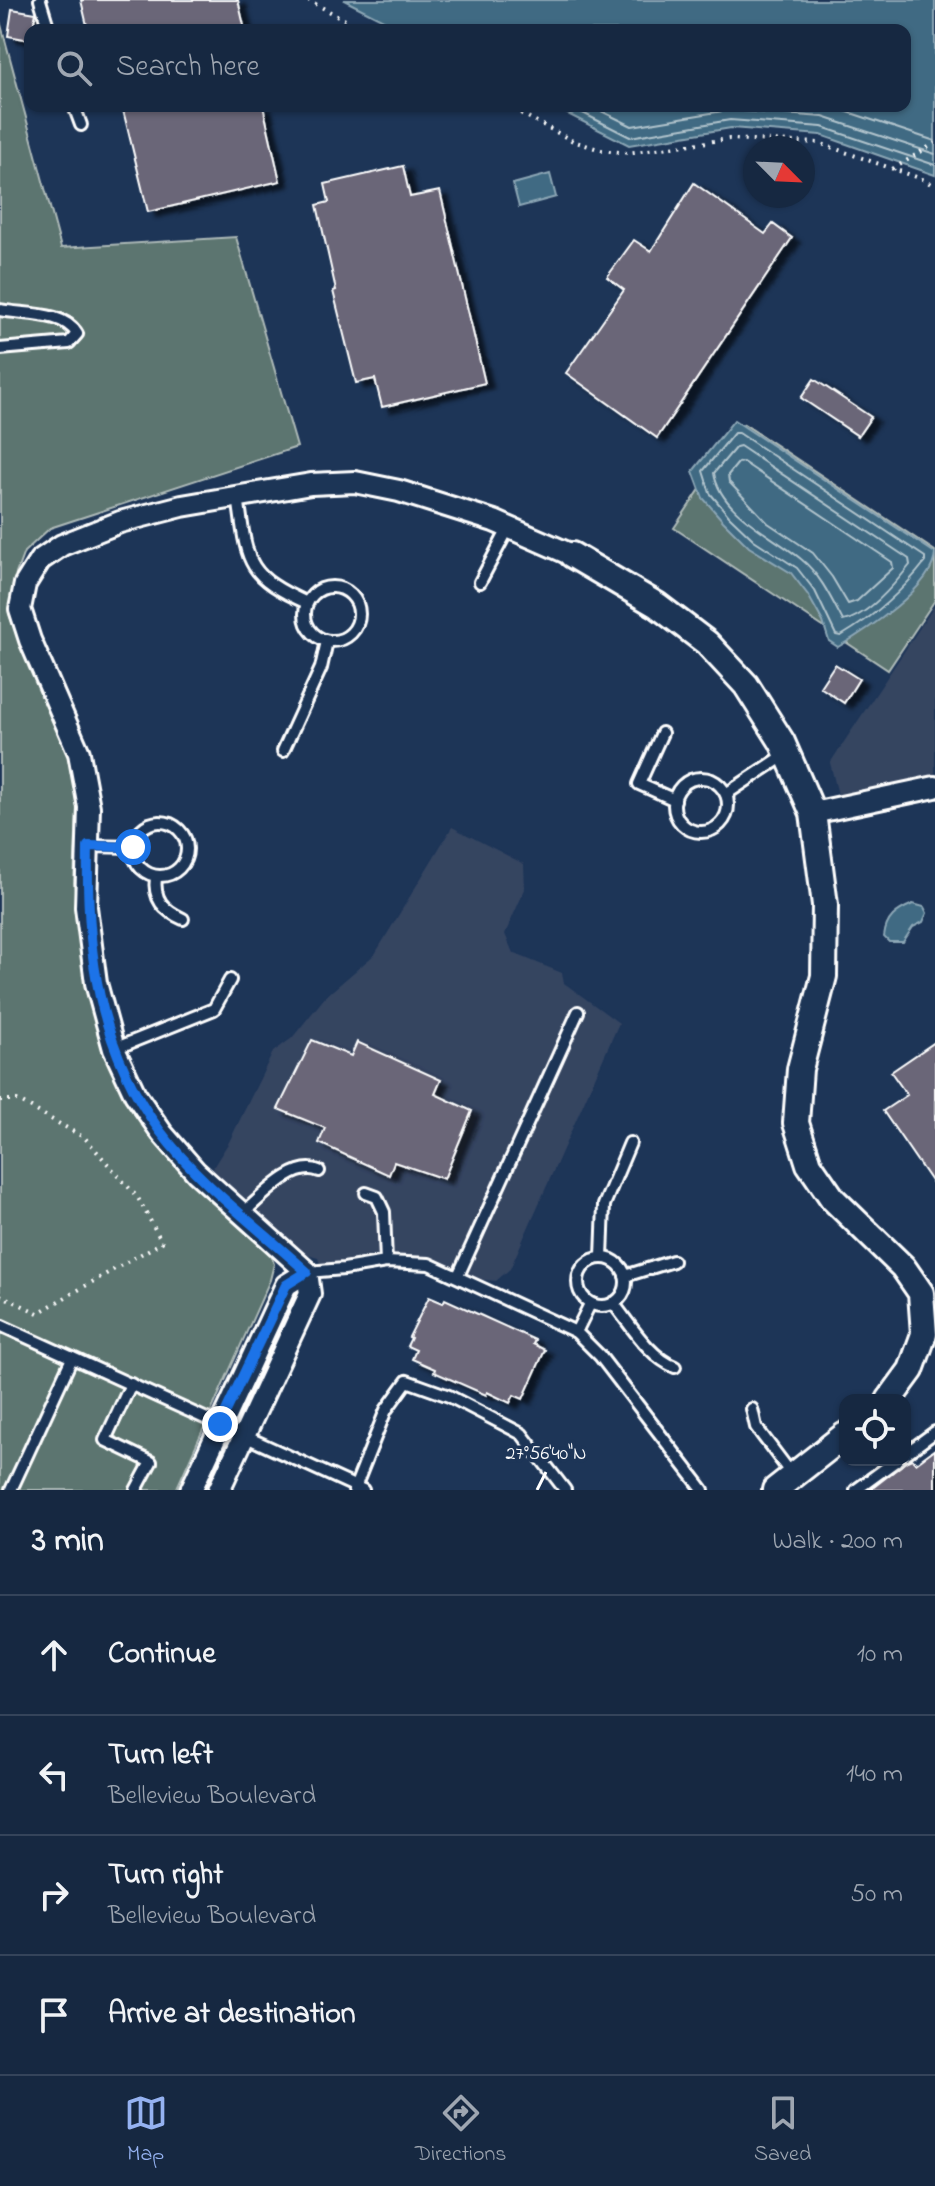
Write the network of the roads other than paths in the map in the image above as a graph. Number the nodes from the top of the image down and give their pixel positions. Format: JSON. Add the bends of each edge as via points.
{"nodes":[{"id":1,"x":40,"y":0,"type":"edge"},
{"id":2,"x":47,"y":24,"type":"edge"},
{"id":3,"x":76,"y":112,"type":"edge"},
{"id":4,"x":81,"y":125,"type":"dead end"},
{"id":5,"x":0,"y":310,"type":"edge"},
{"id":6,"x":0,"y":349,"type":"edge"},
{"id":7,"x":238,"y":496,"type":"junction"},
{"id":8,"x":509,"y":527,"type":"junction"},
{"id":9,"x":572,"y":555,"type":"joint"},
{"id":10,"x":480,"y":582,"type":"dead end"},
{"id":11,"x":307,"y":603,"type":"junction"},
{"id":12,"x":327,"y":641,"type":"junction"},
{"id":13,"x":662,"y":733,"type":"dead end"},
{"id":14,"x":283,"y":751,"type":"dead end"},
{"id":15,"x":787,"y":753,"type":"junction"},
{"id":16,"x":935,"y":787,"type":"edge"},
{"id":17,"x":726,"y":794,"type":"junction"},
{"id":18,"x":675,"y":800,"type":"junction"},
{"id":19,"x":813,"y":813,"type":"junction"},
{"id":20,"x":88,"y":846,"type":"junction"},
{"id":21,"x":133,"y":847,"type":"junction"},
{"id":22,"x":156,"y":877,"type":"junction"},
{"id":23,"x":183,"y":919,"type":"dead end"},
{"id":24,"x":230,"y":980,"type":"dead end"},
{"id":25,"x":578,"y":1012,"type":"dead end"},
{"id":26,"x":114,"y":1049,"type":"junction"},
{"id":27,"x":630,"y":1143,"type":"dead end"},
{"id":28,"x":319,"y":1171,"type":"dead end"},
{"id":29,"x":366,"y":1193,"type":"dead end"},
{"id":30,"x":243,"y":1213,"type":"junction"},
{"id":31,"x":602,"y":1257,"type":"junction"},
{"id":32,"x":673,"y":1261,"type":"dead end"},
{"id":33,"x":386,"y":1262,"type":"junction"},
{"id":34,"x":307,"y":1272,"type":"junction"},
{"id":35,"x":458,"y":1276,"type":"junction"},
{"id":36,"x":625,"y":1276,"type":"junction"},
{"id":37,"x":928,"y":1290,"type":"edge"},
{"id":38,"x":613,"y":1303,"type":"junction"},
{"id":39,"x":590,"y":1304,"type":"junction"},
{"id":40,"x":0,"y":1325,"type":"edge"},
{"id":41,"x":576,"y":1332,"type":"junction"},
{"id":42,"x":72,"y":1358,"type":"junction"},
{"id":43,"x":675,"y":1367,"type":"dead end"},
{"id":44,"x":131,"y":1384,"type":"junction"},
{"id":45,"x":893,"y":1394,"type":"edge"},
{"id":46,"x":752,"y":1409,"type":"dead end"},
{"id":47,"x":220,"y":1424,"type":"junction"},
{"id":48,"x":935,"y":1432,"type":"edge"},
{"id":49,"x":244,"y":1435,"type":"junction"},
{"id":50,"x":839,"y":1440,"type":"edge"},
{"id":51,"x":911,"y":1450,"type":"edge"},
{"id":52,"x":889,"y":1466,"type":"edge"},
{"id":53,"x":784,"y":1483,"type":"edge"},
{"id":54,"x":357,"y":1489,"type":"edge"},
{"id":55,"x":11,"y":1490,"type":"edge"},
{"id":56,"x":136,"y":1490,"type":"edge"},
{"id":57,"x":191,"y":1490,"type":"edge"},
{"id":58,"x":219,"y":1490,"type":"edge"},
{"id":59,"x":565,"y":1490,"type":"edge"},
{"id":60,"x":703,"y":1490,"type":"edge"},
{"id":61,"x":856,"y":1490,"type":"edge"}],
"edges":[{"from":1,"to":2,"type":"lane"},
{"from":3,"to":4,"type":"lane"},
{"from":5,"to":6,"type":"lane","via":[[58,317],[77,334],[69,343]]},
{"from":7,"to":8,"type":"street","via":[[355,482],[444,503]]},
{"from":7,"to":11,"type":"lane","via":[[246,548],[257,574]]},
{"from":7,"to":20,"type":"street","via":[[120,522],[62,545],[40,560],[25,584],[20,609],[79,753],[89,807]]},
{"from":8,"to":9,"type":"street"},
{"from":8,"to":10,"type":"lane"},
{"from":9,"to":15,"type":"street","via":[[657,605],[707,643],[746,685]]},
{"from":11,"to":12,"type":"lane","via":[[308,627]]},
{"from":11,"to":12,"type":"lane","via":[[319,590],[337,587],[357,605],[352,631]]},
{"from":12,"to":14,"type":"lane","via":[[321,668]]},
{"from":13,"to":18,"type":"lane","via":[[639,784]]},
{"from":15,"to":17,"type":"lane"},
{"from":15,"to":19,"type":"street"},
{"from":16,"to":19,"type":"street"},
{"from":17,"to":18,"type":"lane","via":[[715,781],[698,778],[683,785]]},
{"from":17,"to":18,"type":"lane","via":[[723,820],[708,831],[683,824]]},
{"from":19,"to":37,"type":"street","via":[[825,905],[824,976],[800,1069],[796,1123],[809,1164],[833,1199]]},
{"from":20,"to":21,"type":"lane"},
{"from":20,"to":26,"type":"street","via":[[86,907]]},
{"from":21,"to":22,"type":"lane","via":[[136,863]]},
{"from":21,"to":22,"type":"lane","via":[[140,832],[154,822],[171,824],[184,836],[187,853],[180,868]]},
{"from":22,"to":23,"type":"lane","via":[[156,898]]},
{"from":24,"to":26,"type":"lane","via":[[214,1009]]},
{"from":25,"to":35,"type":"lane"},
{"from":26,"to":30,"type":"street","via":[[135,1094],[162,1133]]},
{"from":27,"to":31,"type":"lane","via":[[604,1205]]},
{"from":28,"to":30,"type":"lane","via":[[294,1170]]},
{"from":29,"to":33,"type":"lane","via":[[377,1197],[384,1212]]},
{"from":30,"to":34,"type":"street"},
{"from":31,"to":36,"type":"lane","via":[[618,1263]]},
{"from":31,"to":39,"type":"lane","via":[[587,1262],[578,1275],[579,1292]]},
{"from":32,"to":36,"type":"lane"},
{"from":33,"to":34,"type":"lane"},
{"from":33,"to":35,"type":"lane","via":[[429,1264]]},
{"from":34,"to":47,"type":"street","via":[[286,1285]]},
{"from":34,"to":49,"type":"street","via":[[310,1294]]},
{"from":35,"to":41,"type":"lane"},
{"from":36,"to":38,"type":"lane","via":[[624,1292]]},
{"from":37,"to":45,"type":"street","via":[[924,1334],[911,1370]]},
{"from":38,"to":39,"type":"lane"},
{"from":38,"to":43,"type":"lane","via":[[654,1353]]},
{"from":39,"to":41,"type":"lane"},
{"from":40,"to":42,"type":"lane"},
{"from":41,"to":60,"type":"lane"},
{"from":42,"to":44,"type":"lane"},
{"from":42,"to":55,"type":"lane"},
{"from":44,"to":47,"type":"lane"},
{"from":44,"to":56,"type":"lane","via":[[105,1440],[151,1462]]},
{"from":46,"to":53,"type":"lane"},
{"from":47,"to":49,"type":"lane"},
{"from":47,"to":57,"type":"street"},
{"from":48,"to":51,"type":"lane"},
{"from":49,"to":54,"type":"lane"},
{"from":49,"to":58,"type":"street"},
{"from":50,"to":53,"type":"street"},
{"from":52,"to":61,"type":"lane"},
{"from":54,"to":59,"type":"lane","via":[[386,1410],[407,1381],[522,1434]]}]}
